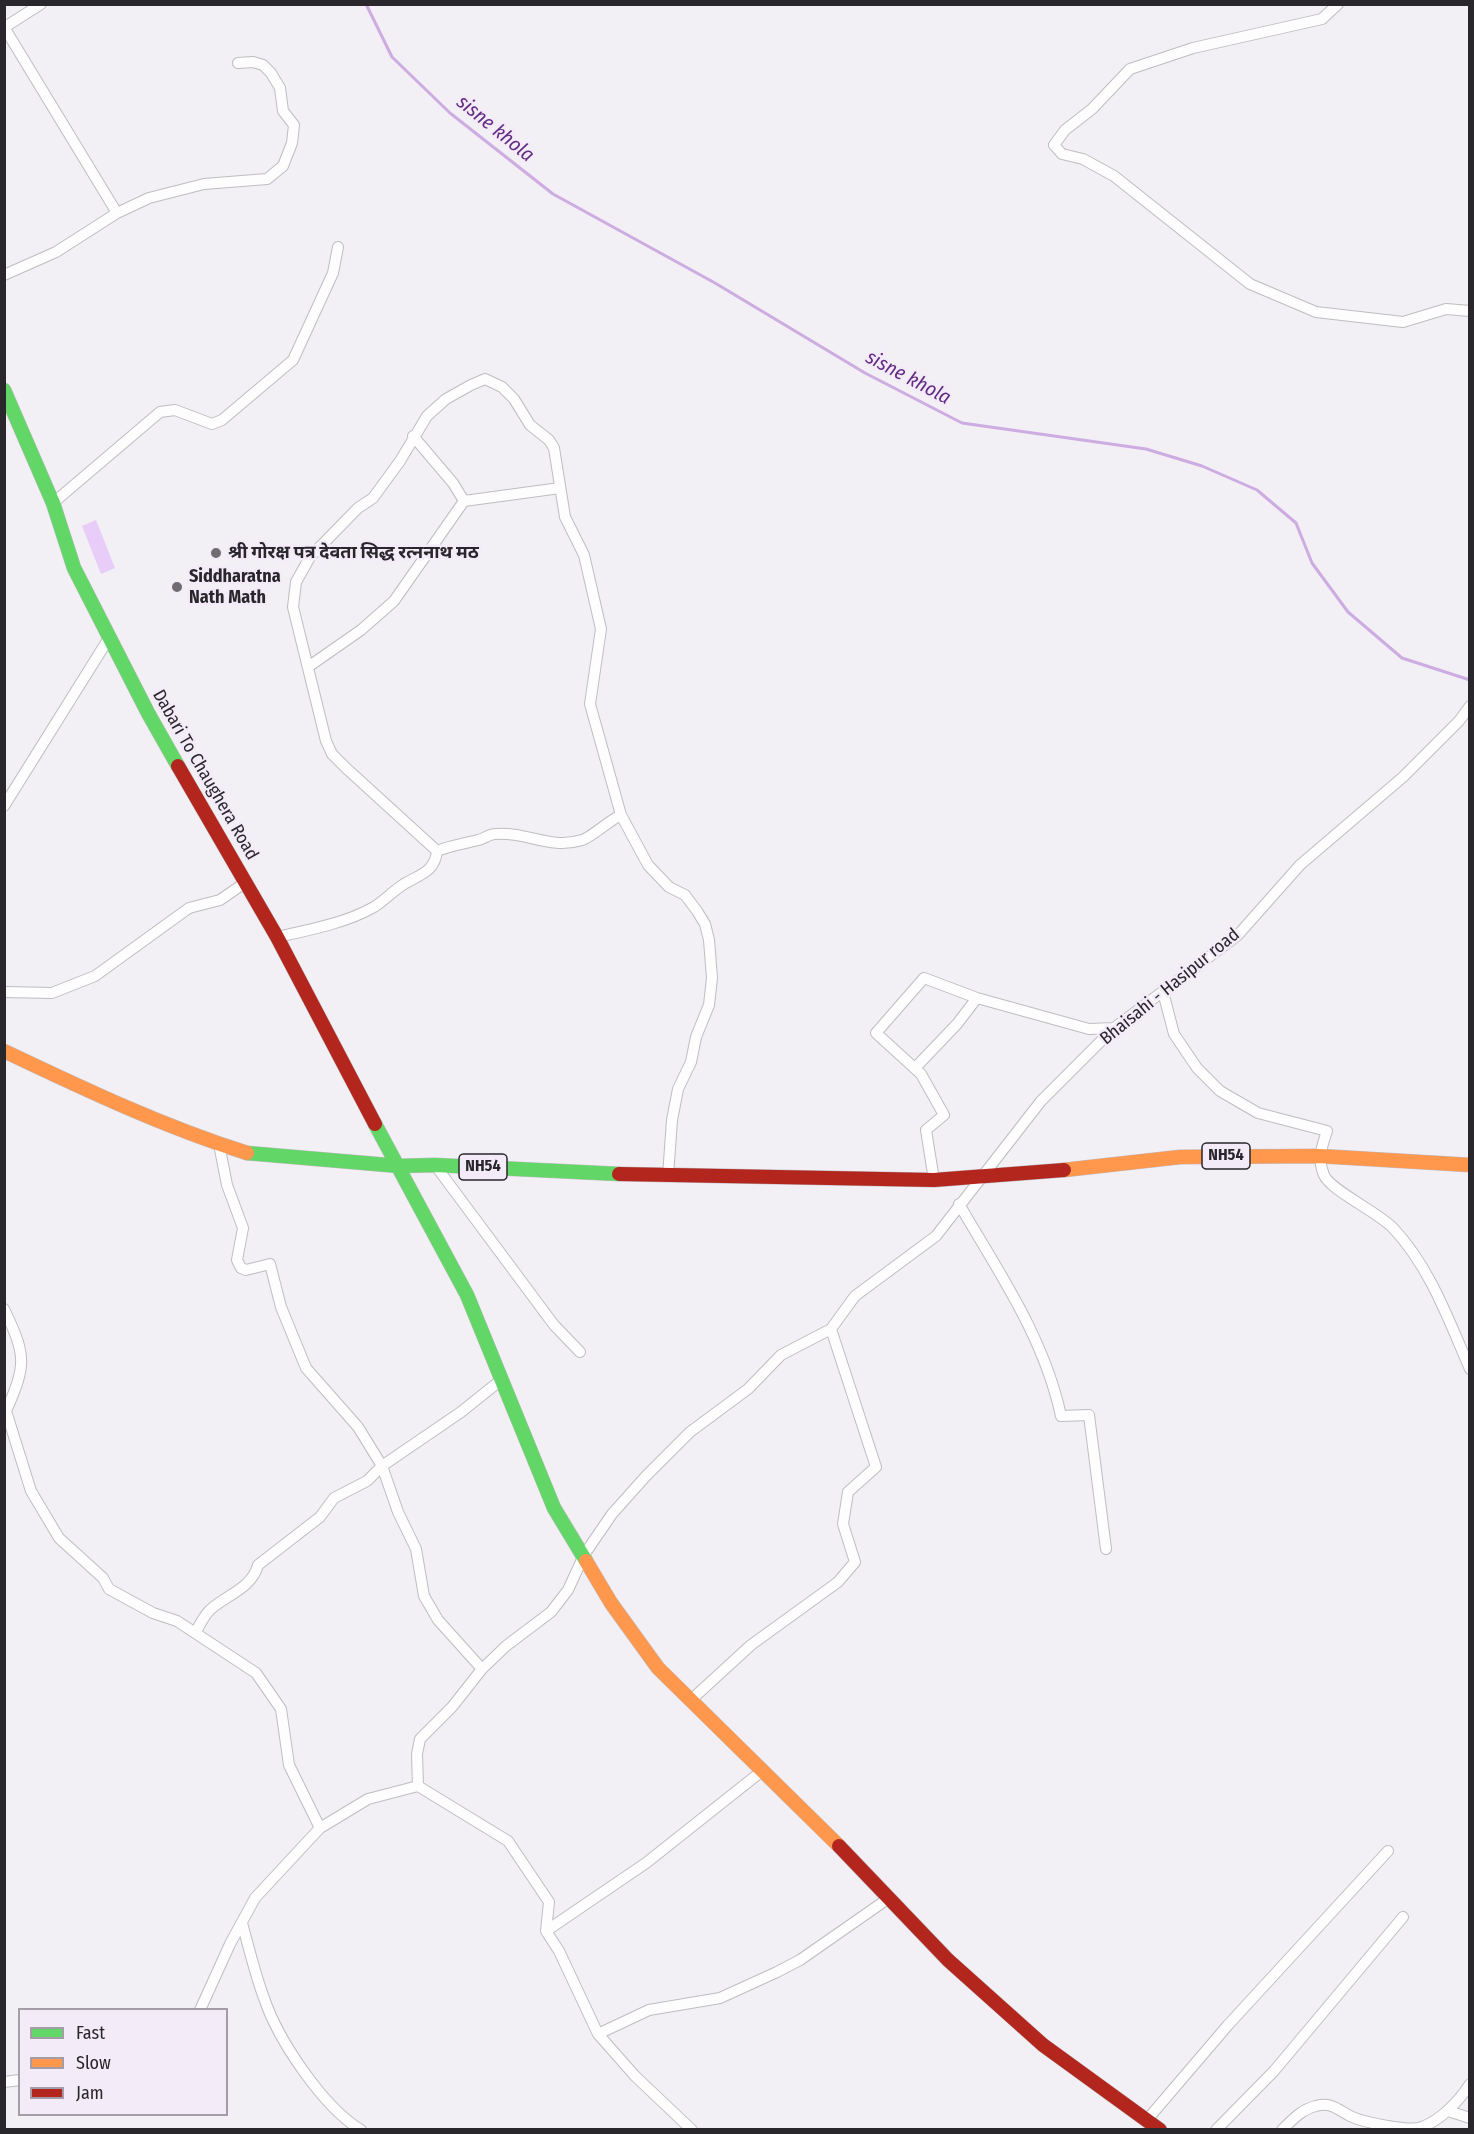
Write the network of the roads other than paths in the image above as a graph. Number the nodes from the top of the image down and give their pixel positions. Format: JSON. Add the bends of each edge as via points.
{"nodes":[{"id":1,"x":41,"y":4,"type":"edge"},
{"id":2,"x":1338,"y":4,"type":"edge"},
{"id":3,"x":5,"y":27,"type":"edge"},
{"id":4,"x":238,"y":63,"type":"dead end"},
{"id":5,"x":117,"y":213,"type":"junction"},
{"id":6,"x":338,"y":247,"type":"dead end"},
{"id":7,"x":4,"y":274,"type":"edge"},
{"id":8,"x":1470,"y":311,"type":"edge"},
{"id":9,"x":4,"y":390,"type":"edge"},
{"id":10,"x":413,"y":436,"type":"junction"},
{"id":11,"x":560,"y":488,"type":"junction"},
{"id":12,"x":464,"y":501,"type":"junction"},
{"id":13,"x":53,"y":503,"type":"junction"},
{"id":14,"x":109,"y":638,"type":"junction"},
{"id":15,"x":308,"y":667,"type":"junction"},
{"id":16,"x":1470,"y":706,"type":"edge"},
{"id":17,"x":4,"y":806,"type":"edge"},
{"id":18,"x":621,"y":815,"type":"junction"},
{"id":19,"x":437,"y":851,"type":"junction"},
{"id":20,"x":246,"y":882,"type":"junction"},
{"id":21,"x":277,"y":937,"type":"junction"},
{"id":22,"x":4,"y":992,"type":"edge"},
{"id":23,"x":1163,"y":992,"type":"junction"},
{"id":24,"x":977,"y":998,"type":"junction"},
{"id":25,"x":1114,"y":1028,"type":"junction"},
{"id":26,"x":4,"y":1051,"type":"edge"},
{"id":27,"x":915,"y":1068,"type":"junction"},
{"id":28,"x":219,"y":1144,"type":"junction"},
{"id":29,"x":1319,"y":1156,"type":"junction"},
{"id":30,"x":435,"y":1165,"type":"junction"},
{"id":31,"x":1470,"y":1165,"type":"edge"},
{"id":32,"x":399,"y":1166,"type":"junction"},
{"id":33,"x":668,"y":1176,"type":"junction"},
{"id":34,"x":984,"y":1176,"type":"junction"},
{"id":35,"x":934,"y":1180,"type":"junction"},
{"id":36,"x":959,"y":1204,"type":"junction"},
{"id":37,"x":4,"y":1309,"type":"edge"},
{"id":38,"x":831,"y":1329,"type":"junction"},
{"id":39,"x":580,"y":1352,"type":"dead end"},
{"id":40,"x":1470,"y":1369,"type":"edge"},
{"id":41,"x":501,"y":1380,"type":"junction"},
{"id":42,"x":382,"y":1466,"type":"junction"},
{"id":43,"x":1106,"y":1550,"type":"dead end"},
{"id":44,"x":584,"y":1555,"type":"junction"},
{"id":45,"x":195,"y":1633,"type":"junction"},
{"id":46,"x":482,"y":1669,"type":"junction"},
{"id":47,"x":692,"y":1700,"type":"junction"},
{"id":48,"x":762,"y":1771,"type":"junction"},
{"id":49,"x":418,"y":1786,"type":"junction"},
{"id":50,"x":320,"y":1828,"type":"junction"},
{"id":51,"x":1388,"y":1851,"type":"dead end"},
{"id":52,"x":889,"y":1898,"type":"junction"},
{"id":53,"x":1403,"y":1917,"type":"dead end"},
{"id":54,"x":242,"y":1923,"type":"junction"},
{"id":55,"x":546,"y":1931,"type":"junction"},
{"id":56,"x":201,"y":2008,"type":"edge"},
{"id":57,"x":598,"y":2034,"type":"junction"},
{"id":58,"x":1470,"y":2084,"type":"edge"},
{"id":59,"x":1448,"y":2111,"type":"junction"},
{"id":60,"x":1470,"y":2118,"type":"edge"},
{"id":61,"x":1146,"y":2121,"type":"junction"},
{"id":62,"x":361,"y":2130,"type":"edge"},
{"id":63,"x":692,"y":2130,"type":"edge"},
{"id":64,"x":1160,"y":2130,"type":"edge"},
{"id":65,"x":1216,"y":2130,"type":"edge"},
{"id":66,"x":1282,"y":2130,"type":"edge"}],
"edges":[{"from":1,"to":3,"type":"street"},
{"from":2,"to":8,"type":"street","via":[[1322,19],[1193,48],[1130,69],[1054,145],[1062,154],[1083,159],[1114,176],[1250,284],[1317,312],[1403,322],[1446,309]]},
{"from":3,"to":5,"type":"street"},
{"from":4,"to":5,"type":"street","via":[[263,65],[280,88],[283,111],[294,125],[283,166],[267,179],[204,184],[149,198]]},
{"from":5,"to":7,"type":"street","via":[[56,252]]},
{"from":6,"to":13,"type":"street","via":[[333,273],[293,360],[222,420],[212,424],[176,410],[160,412]]},
{"from":9,"to":13,"type":"street","name":"Dabari To Chaughera Road"},
{"from":10,"to":11,"type":"street","via":[[446,399],[485,379],[492,380],[514,399],[530,425],[549,440],[554,448]]},
{"from":10,"to":12,"type":"street"},
{"from":10,"to":15,"type":"street","via":[[374,498],[358,508],[320,546],[296,582],[293,607]]},
{"from":11,"to":12,"type":"street"},
{"from":11,"to":18,"type":"street","via":[[565,517],[584,555],[601,629],[590,704]]},
{"from":12,"to":15,"type":"street","via":[[394,601]]},
{"from":13,"to":14,"type":"street","name":"Dabari To Chaughera Road","via":[[74,568]]},
{"from":14,"to":17,"type":"street"},
{"from":14,"to":20,"type":"street","name":"Dabari To Chaughera Road","via":[[153,723]]},
{"from":15,"to":19,"type":"street","via":[[321,726],[332,754]]},
{"from":16,"to":23,"type":"street","name":"Bhaisahi - Hasipur road","via":[[1403,777],[1300,865],[1237,936]]},
{"from":18,"to":19,"type":"street","via":[[585,840],[565,844],[495,834]]},
{"from":18,"to":33,"type":"street","via":[[648,865],[697,910],[709,940],[709,1005],[678,1089]]},
{"from":19,"to":21,"type":"street","via":[[430,870],[373,907],[313,930]]},
{"from":20,"to":21,"type":"street","name":"Dabari To Chaughera Road"},
{"from":20,"to":22,"type":"street","via":[[220,900],[189,908],[95,976],[52,993]]},
{"from":21,"to":32,"type":"street","name":"Dabari To Chaughera Road"},
{"from":23,"to":25,"type":"street","name":"Bhaisahi - Hasipur road"},
{"from":23,"to":29,"type":"street","via":[[1174,1034],[1197,1068],[1220,1091],[1258,1113],[1327,1131]]},
{"from":24,"to":25,"type":"street","via":[[1089,1029]]},
{"from":24,"to":27,"type":"street"},
{"from":24,"to":27,"type":"street","via":[[924,978],[876,1033]]},
{"from":25,"to":34,"type":"street","name":"Bhaisahi - Hasipur road","via":[[1041,1101]]},
{"from":26,"to":28,"type":"street","number":"NH54","via":[[124,1108]]},
{"from":27,"to":35,"type":"street","via":[[945,1115],[926,1130]]},
{"from":28,"to":32,"type":"street","number":"NH54","via":[[255,1155]]},
{"from":28,"to":42,"type":"street","via":[[227,1185],[243,1228],[237,1260],[241,1268],[270,1264],[281,1307],[306,1368],[358,1427]]},
{"from":29,"to":31,"type":"street","number":"NH54"},
{"from":29,"to":34,"type":"street","number":"NH54","via":[[1169,1158]]},
{"from":29,"to":40,"type":"street","via":[[1324,1177],[1341,1193],[1364,1204],[1392,1226],[1410,1249],[1442,1304]]},
{"from":30,"to":32,"type":"street","number":"NH54"},
{"from":30,"to":33,"type":"street","number":"NH54"},
{"from":30,"to":39,"type":"street","via":[[554,1325]]},
{"from":32,"to":41,"type":"street","name":"Dabari To Chaughera Road","via":[[467,1295]]},
{"from":33,"to":35,"type":"street","number":"NH54"},
{"from":34,"to":35,"type":"street","number":"NH54"},
{"from":34,"to":36,"type":"street","name":"Bhaisahi - Hasipur road"},
{"from":36,"to":38,"type":"street","name":"Bhaisahi - Hasipur road","via":[[936,1236],[855,1296]]},
{"from":36,"to":43,"type":"street","via":[[1043,1353],[1061,1416],[1089,1414]]},
{"from":37,"to":45,"type":"street","via":[[23,1357],[19,1380],[6,1411],[31,1491],[59,1538],[110,1588]]},
{"from":38,"to":44,"type":"street","via":[[781,1354],[748,1389],[690,1432],[612,1514]]},
{"from":38,"to":47,"type":"street","via":[[876,1467],[848,1492],[843,1524],[855,1562],[838,1582],[717,1673]]},
{"from":41,"to":42,"type":"street"},
{"from":41,"to":44,"type":"street","name":"Dabari To Chaughera Road","via":[[554,1508]]},
{"from":42,"to":45,"type":"street","via":[[367,1481],[334,1498],[320,1517],[258,1565],[255,1575],[243,1587],[209,1610]]},
{"from":42,"to":46,"type":"street","via":[[416,1549],[424,1596],[438,1620]]},
{"from":44,"to":46,"type":"street","via":[[568,1590],[552,1612]]},
{"from":44,"to":47,"type":"street","name":"Dabari To Chaughera Road","via":[[611,1603],[658,1668]]},
{"from":45,"to":50,"type":"street","via":[[256,1673],[281,1709],[289,1765]]},
{"from":46,"to":49,"type":"street","via":[[420,1739]]},
{"from":47,"to":48,"type":"street","name":"Dabari To Chaughera Road"},
{"from":48,"to":52,"type":"street","name":"Dabari To Chaughera Road"},
{"from":48,"to":55,"type":"street","via":[[646,1863]]},
{"from":49,"to":50,"type":"street","via":[[368,1799]]},
{"from":49,"to":55,"type":"street","via":[[508,1841],[549,1902]]},
{"from":50,"to":54,"type":"street","via":[[255,1898]]},
{"from":51,"to":61,"type":"street","via":[[1228,2025]]},
{"from":52,"to":57,"type":"street","via":[[777,1972],[720,1998],[648,2010]]},
{"from":52,"to":61,"type":"street","name":"Dabari To Chaughera Road","via":[[948,1960],[1044,2045]]},
{"from":53,"to":65,"type":"street","via":[[1274,2071]]},
{"from":54,"to":56,"type":"street"},
{"from":54,"to":62,"type":"street","via":[[264,2001],[290,2049],[344,2120]]},
{"from":55,"to":57,"type":"street"},
{"from":57,"to":63,"type":"street"},
{"from":58,"to":59,"type":"street"},
{"from":59,"to":60,"type":"street"},
{"from":59,"to":66,"type":"street","via":[[1421,2128],[1376,2123],[1351,2116],[1333,2105],[1316,2106],[1299,2113]]},
{"from":61,"to":64,"type":"street","name":"Dabari To Chaughera Road"}]}
